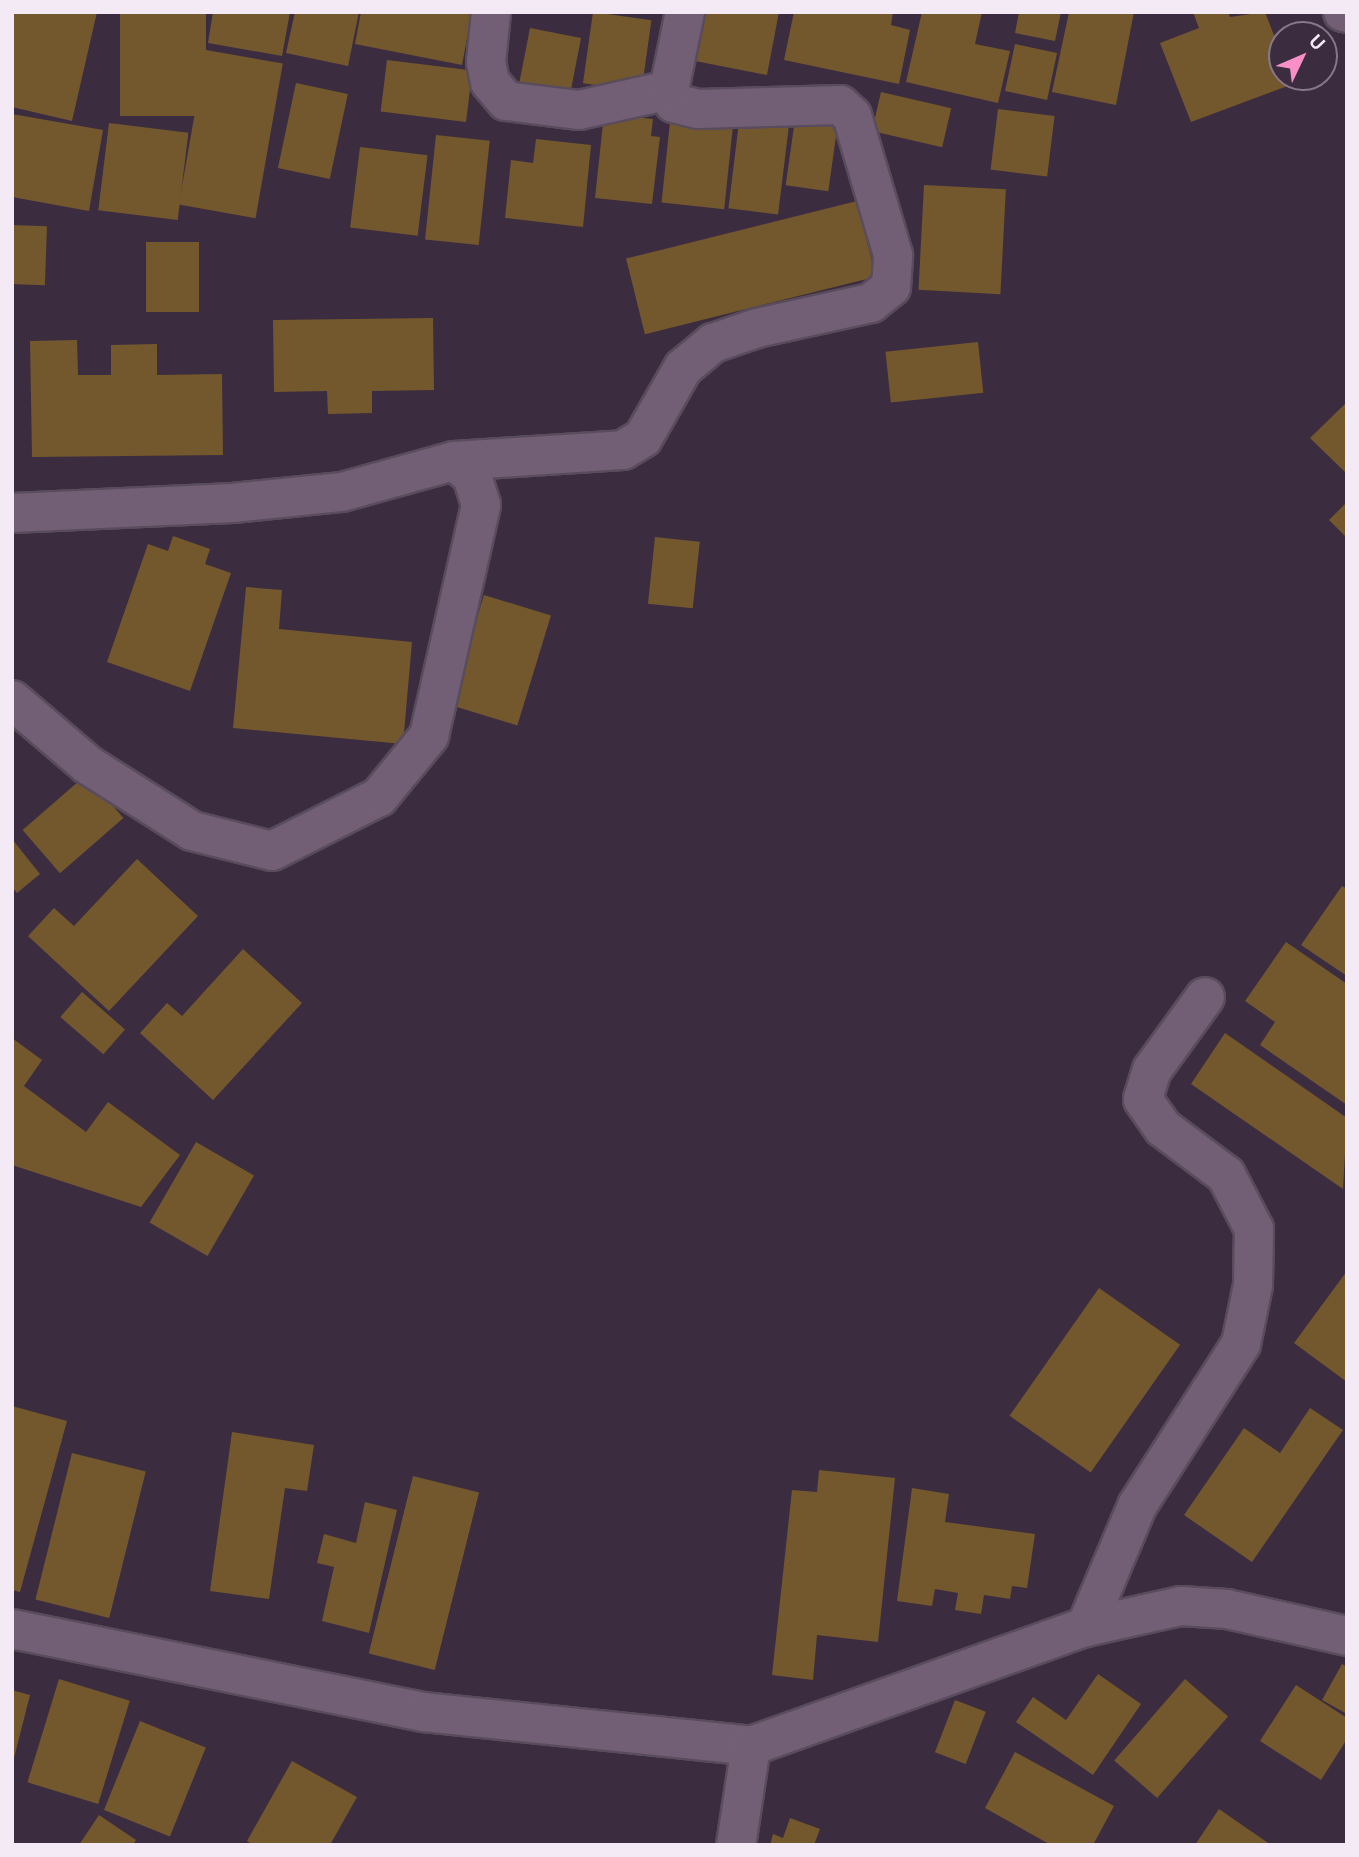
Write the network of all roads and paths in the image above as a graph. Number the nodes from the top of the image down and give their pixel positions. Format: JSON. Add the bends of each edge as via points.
{"nodes":[{"id":1,"x":491,"y":12,"type":"edge"},
{"id":2,"x":685,"y":12,"type":"edge"},
{"id":3,"x":669,"y":90,"type":"junction"},
{"id":4,"x":454,"y":461,"type":"junction"},
{"id":5,"x":12,"y":513,"type":"edge"},
{"id":6,"x":12,"y":700,"type":"edge"},
{"id":7,"x":1205,"y":997,"type":"dead end"},
{"id":8,"x":1086,"y":1627,"type":"junction"},
{"id":9,"x":12,"y":1629,"type":"edge"},
{"id":10,"x":1347,"y":1636,"type":"edge"},
{"id":11,"x":751,"y":1746,"type":"junction"},
{"id":12,"x":736,"y":1845,"type":"edge"}],
"edges":[{"from":1,"to":3,"type":"street","via":[[486,62],[490,82],[506,101],[579,110]]},
{"from":2,"to":3,"type":"street"},
{"from":3,"to":4,"type":"street","via":[[674,103],[698,109],[805,103],[846,109],[880,200],[893,255],[891,287],[871,303],[757,328],[713,343],[683,368],[643,438],[623,450]]},
{"from":4,"to":5,"type":"street","via":[[342,492],[135,511]]},
{"from":4,"to":6,"type":"street","via":[[472,476],[481,505],[429,737],[379,797],[272,851],[191,831],[88,765]]},
{"from":7,"to":8,"type":"street","via":[[1152,1070],[1143,1100],[1163,1128],[1226,1175],[1254,1229],[1253,1285],[1241,1344],[1137,1506]]},
{"from":8,"to":10,"type":"street","via":[[1181,1606],[1227,1609]]},
{"from":8,"to":11,"type":"street"},
{"from":9,"to":11,"type":"street","via":[[424,1712]]},
{"from":11,"to":12,"type":"street"}]}
